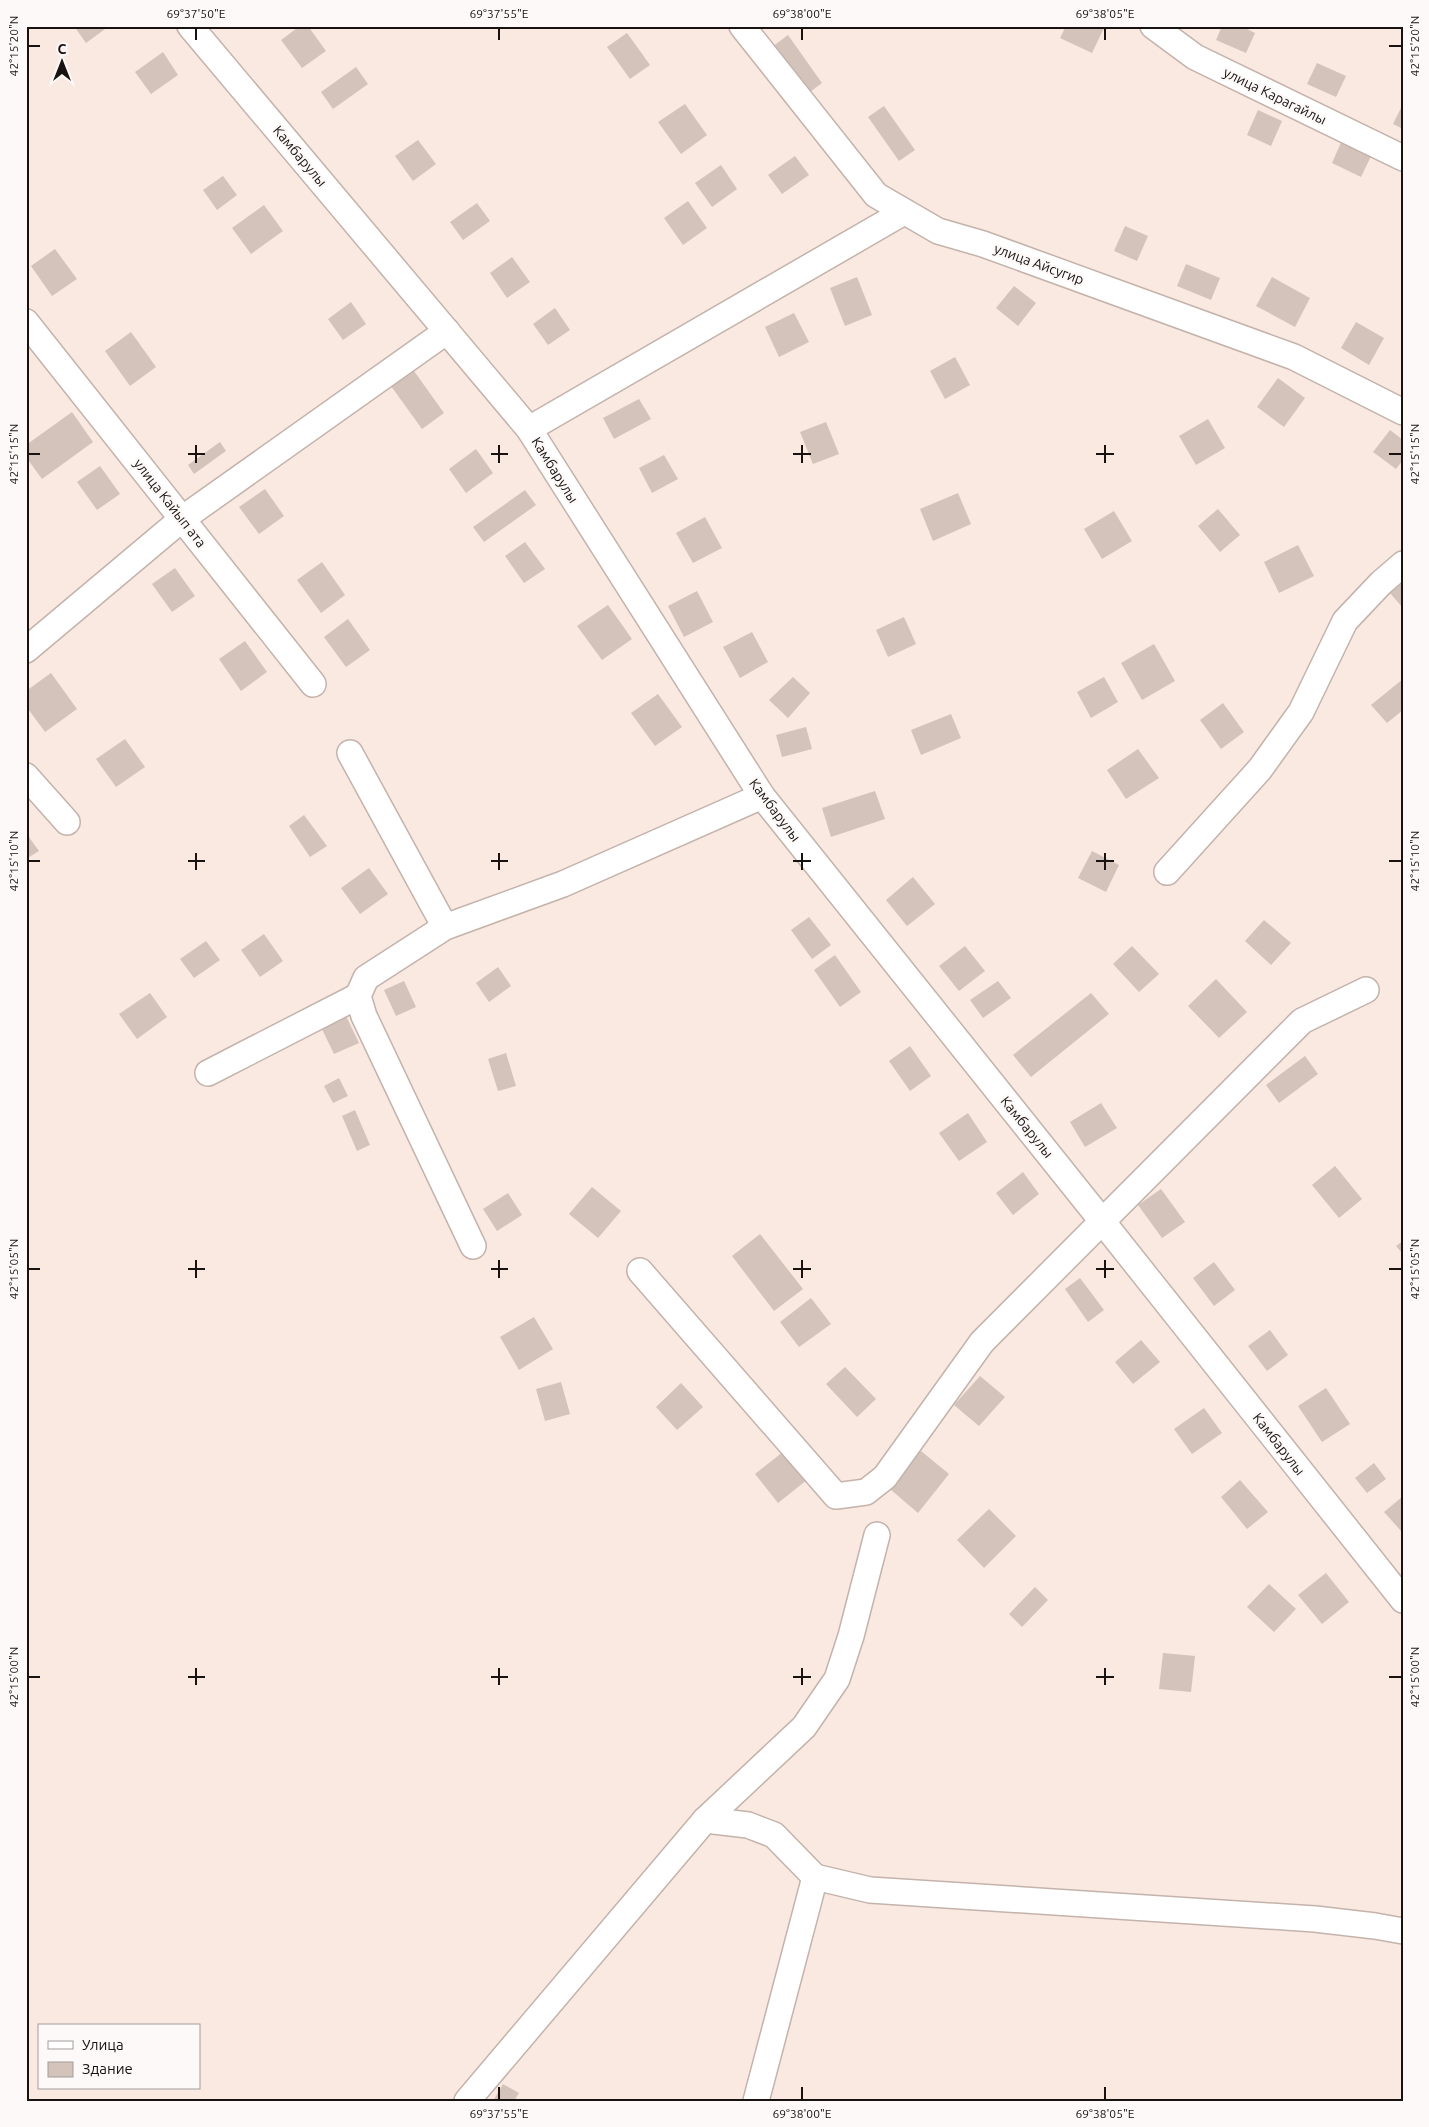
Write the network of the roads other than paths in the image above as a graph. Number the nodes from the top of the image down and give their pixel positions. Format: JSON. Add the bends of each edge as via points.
{"nodes":[{"id":1,"x":190,"y":26,"type":"edge"},
{"id":2,"x":742,"y":26,"type":"edge"},
{"id":3,"x":1152,"y":26,"type":"edge"},
{"id":4,"x":1403,"y":158,"type":"edge"},
{"id":5,"x":904,"y":212,"type":"junction"},
{"id":6,"x":26,"y":322,"type":"edge"},
{"id":7,"x":447,"y":331,"type":"junction"},
{"id":8,"x":1403,"y":412,"type":"edge"},
{"id":9,"x":529,"y":429,"type":"junction"},
{"id":10,"x":182,"y":519,"type":"junction"},
{"id":11,"x":1403,"y":564,"type":"edge"},
{"id":12,"x":26,"y":650,"type":"edge"},
{"id":13,"x":313,"y":684,"type":"dead end"},
{"id":14,"x":350,"y":753,"type":"dead end"},
{"id":15,"x":26,"y":776,"type":"edge"},
{"id":16,"x":762,"y":796,"type":"junction"},
{"id":17,"x":67,"y":822,"type":"dead end"},
{"id":18,"x":1167,"y":872,"type":"dead end"},
{"id":19,"x":445,"y":927,"type":"junction"},
{"id":20,"x":1366,"y":990,"type":"dead end"},
{"id":21,"x":358,"y":996,"type":"junction"},
{"id":22,"x":208,"y":1073,"type":"dead end"},
{"id":23,"x":1102,"y":1220,"type":"junction"},
{"id":24,"x":473,"y":1246,"type":"dead end"},
{"id":25,"x":640,"y":1271,"type":"dead end"},
{"id":26,"x":878,"y":1535,"type":"dead end"},
{"id":27,"x":1403,"y":1600,"type":"edge"},
{"id":28,"x":705,"y":1820,"type":"junction"},
{"id":29,"x":815,"y":1877,"type":"junction"},
{"id":30,"x":1403,"y":1931,"type":"edge"},
{"id":31,"x":467,"y":2101,"type":"edge"},
{"id":32,"x":756,"y":2101,"type":"edge"}],
"edges":[{"from":1,"to":7,"type":"street","name":"Камбарулы"},
{"from":2,"to":5,"type":"street","name":"улица Айсугир","via":[[876,196]]},
{"from":3,"to":4,"type":"street","name":"улица Карагайлы","via":[[1195,57]]},
{"from":5,"to":8,"type":"street","name":"улица Айсугир","via":[[938,231],[983,244],[1294,357]]},
{"from":5,"to":9,"type":"street"},
{"from":6,"to":10,"type":"street","name":"улица Кайып ата"},
{"from":7,"to":9,"type":"street","name":"Камбарулы"},
{"from":7,"to":10,"type":"street"},
{"from":9,"to":16,"type":"street","name":"Камбарулы"},
{"from":10,"to":12,"type":"street"},
{"from":10,"to":13,"type":"street","name":"улица Кайып ата"},
{"from":11,"to":18,"type":"street","via":[[1381,582],[1345,621],[1301,712],[1260,769]]},
{"from":14,"to":19,"type":"street"},
{"from":15,"to":17,"type":"street"},
{"from":16,"to":19,"type":"street","via":[[563,884]]},
{"from":16,"to":23,"type":"street","name":"Камбарулы"},
{"from":19,"to":21,"type":"street","via":[[366,978]]},
{"from":20,"to":23,"type":"street","via":[[1302,1021]]},
{"from":21,"to":22,"type":"street"},
{"from":21,"to":24,"type":"street","via":[[364,1016]]},
{"from":23,"to":25,"type":"street","via":[[982,1342],[885,1477],[866,1492],[836,1496]]},
{"from":23,"to":27,"type":"street","name":"Камбарулы"},
{"from":26,"to":28,"type":"street","via":[[837,1679],[804,1727]]},
{"from":28,"to":29,"type":"street","via":[[748,1825],[774,1835]]},
{"from":28,"to":31,"type":"street"},
{"from":29,"to":30,"type":"street","via":[[870,1890],[1315,1919]]},
{"from":29,"to":32,"type":"street"}]}
